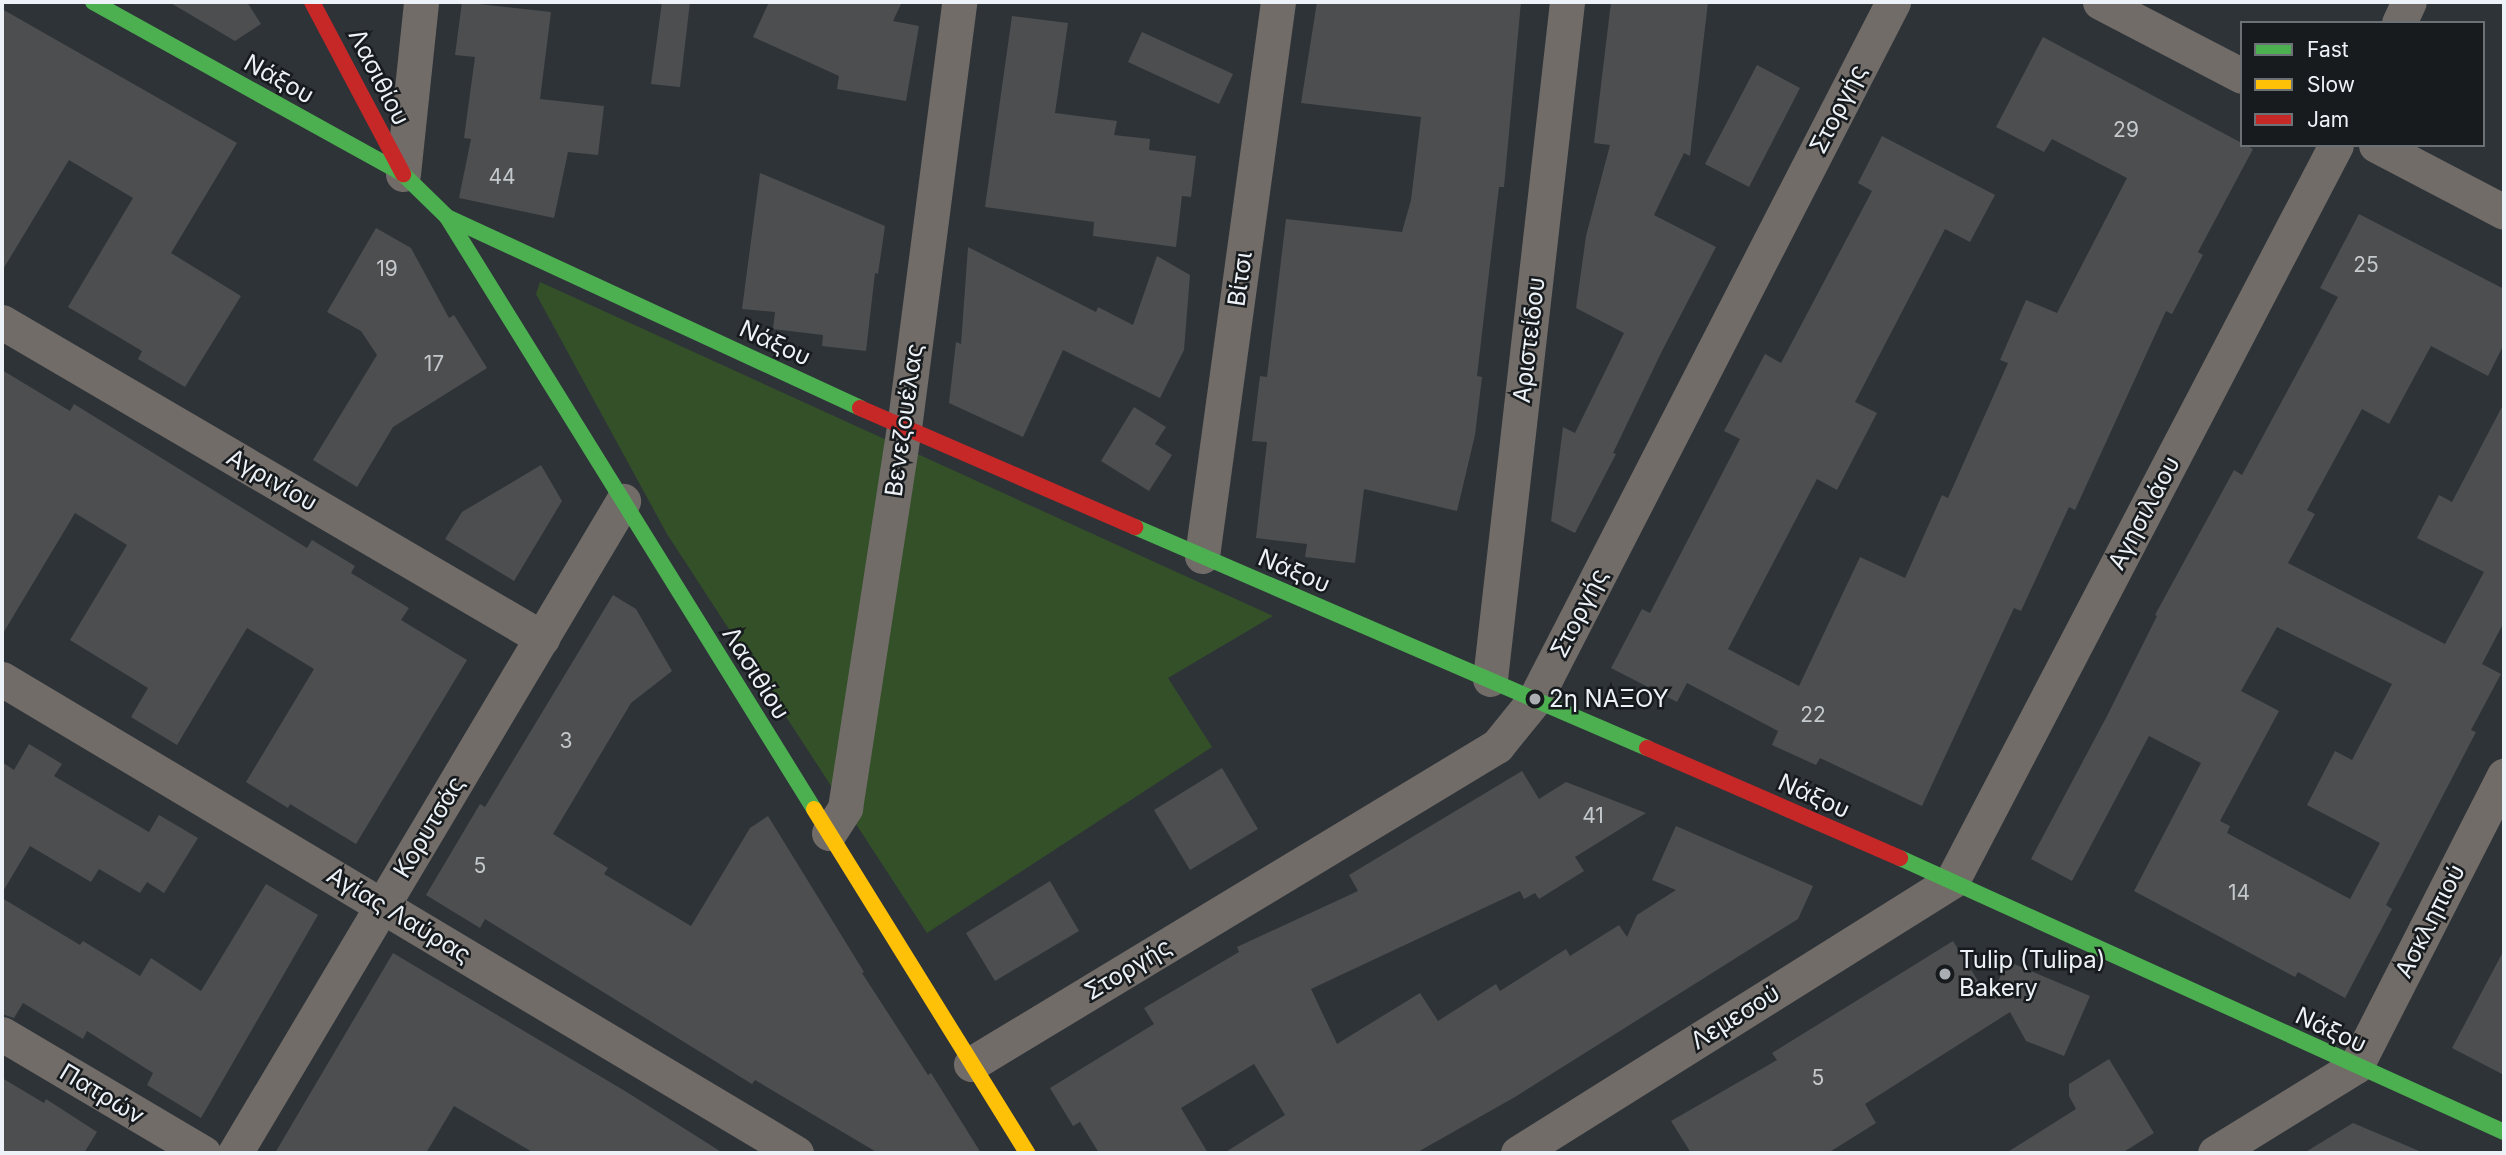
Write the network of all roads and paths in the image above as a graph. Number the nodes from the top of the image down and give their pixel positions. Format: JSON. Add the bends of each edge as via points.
{"nodes":[{"id":1,"x":93,"y":2,"type":"edge"},
{"id":2,"x":312,"y":2,"type":"edge"},
{"id":3,"x":421,"y":2,"type":"edge"},
{"id":4,"x":959,"y":2,"type":"edge"},
{"id":5,"x":1278,"y":2,"type":"edge"},
{"id":6,"x":1567,"y":2,"type":"edge"},
{"id":7,"x":1893,"y":2,"type":"edge"},
{"id":8,"x":2100,"y":2,"type":"edge"},
{"id":9,"x":2409,"y":2,"type":"edge"},
{"id":10,"x":2400,"y":21,"type":"edge"},
{"id":11,"x":2240,"y":75,"type":"edge"},
{"id":12,"x":2335,"y":147,"type":"edge"},
{"id":13,"x":2380,"y":147,"type":"edge"},
{"id":14,"x":403,"y":174,"type":"junction"},
{"id":15,"x":2504,"y":212,"type":"edge"},
{"id":16,"x":447,"y":218,"type":"junction"},
{"id":17,"x":2,"y":322,"type":"edge"},
{"id":18,"x":904,"y":428,"type":"junction"},
{"id":19,"x":623,"y":501,"type":"junction"},
{"id":20,"x":1202,"y":556,"type":"junction"},
{"id":21,"x":542,"y":638,"type":"junction"},
{"id":22,"x":2,"y":679,"type":"edge"},
{"id":23,"x":1490,"y":679,"type":"junction"},
{"id":24,"x":1535,"y":699,"type":"junction"},
{"id":25,"x":2504,"y":776,"type":"edge"},
{"id":26,"x":829,"y":833,"type":"junction"},
{"id":27,"x":1952,"y":881,"type":"junction"},
{"id":28,"x":383,"y":905,"type":"junction"},
{"id":29,"x":2,"y":1034,"type":"edge"},
{"id":30,"x":971,"y":1064,"type":"junction"},
{"id":31,"x":2356,"y":1066,"type":"junction"},
{"id":32,"x":2504,"y":1132,"type":"edge"},
{"id":33,"x":203,"y":1153,"type":"edge"},
{"id":34,"x":235,"y":1153,"type":"edge"},
{"id":35,"x":796,"y":1153,"type":"edge"},
{"id":36,"x":1027,"y":1153,"type":"edge"},
{"id":37,"x":1518,"y":1153,"type":"edge"},
{"id":38,"x":2215,"y":1153,"type":"edge"}],
"edges":[{"from":1,"to":14,"type":"street","name":"Νάξου"},
{"from":2,"to":14,"type":"street","name":"Λασιθίου"},
{"from":3,"to":14,"type":"street"},
{"from":4,"to":18,"type":"street","name":"Βενεζουέλας"},
{"from":5,"to":20,"type":"street","name":"Βίτσι"},
{"from":6,"to":23,"type":"street","name":"Αριστείδου"},
{"from":7,"to":24,"type":"street","name":"Στοργής"},
{"from":8,"to":11,"type":"street"},
{"from":9,"to":10,"type":"street"},
{"from":12,"to":27,"type":"street","name":"Αγησιλάου"},
{"from":13,"to":15,"type":"street"},
{"from":14,"to":16,"type":"street","name":"Νάξου"},
{"from":16,"to":18,"type":"street","name":"Νάξου"},
{"from":16,"to":19,"type":"street","name":"Λασιθίου"},
{"from":17,"to":21,"type":"street","name":"Αγρινίου"},
{"from":18,"to":20,"type":"street","name":"Νάξου"},
{"from":18,"to":26,"type":"street","name":"Βενεζουέλας","via":[[845,808]]},
{"from":19,"to":21,"type":"street","name":"Κορυτσάς"},
{"from":19,"to":26,"type":"street","name":"Λασιθίου"},
{"from":20,"to":23,"type":"street","name":"Νάξου"},
{"from":21,"to":28,"type":"street","name":"Κορυτσάς"},
{"from":22,"to":28,"type":"street","name":"Αγίας Λαύρας"},
{"from":23,"to":24,"type":"street","name":"Νάξου"},
{"from":24,"to":27,"type":"street","name":"Νάξου"},
{"from":24,"to":30,"type":"street","name":"Στοργής","via":[[1497,746]]},
{"from":25,"to":31,"type":"street","name":"Ασκληπιού"},
{"from":26,"to":30,"type":"street","name":"Λασιθίου"},
{"from":27,"to":31,"type":"street","name":"Νάξου"},
{"from":27,"to":37,"type":"street","name":"Λεμεσού"},
{"from":28,"to":34,"type":"street","name":"Κορυτσάς"},
{"from":28,"to":35,"type":"street","name":"Αγίας Λαύρας"},
{"from":29,"to":33,"type":"street","name":"Πατρών"},
{"from":30,"to":36,"type":"street","name":"Λασιθίου"},
{"from":31,"to":32,"type":"street","name":"Νάξου"},
{"from":31,"to":38,"type":"street"}]}
